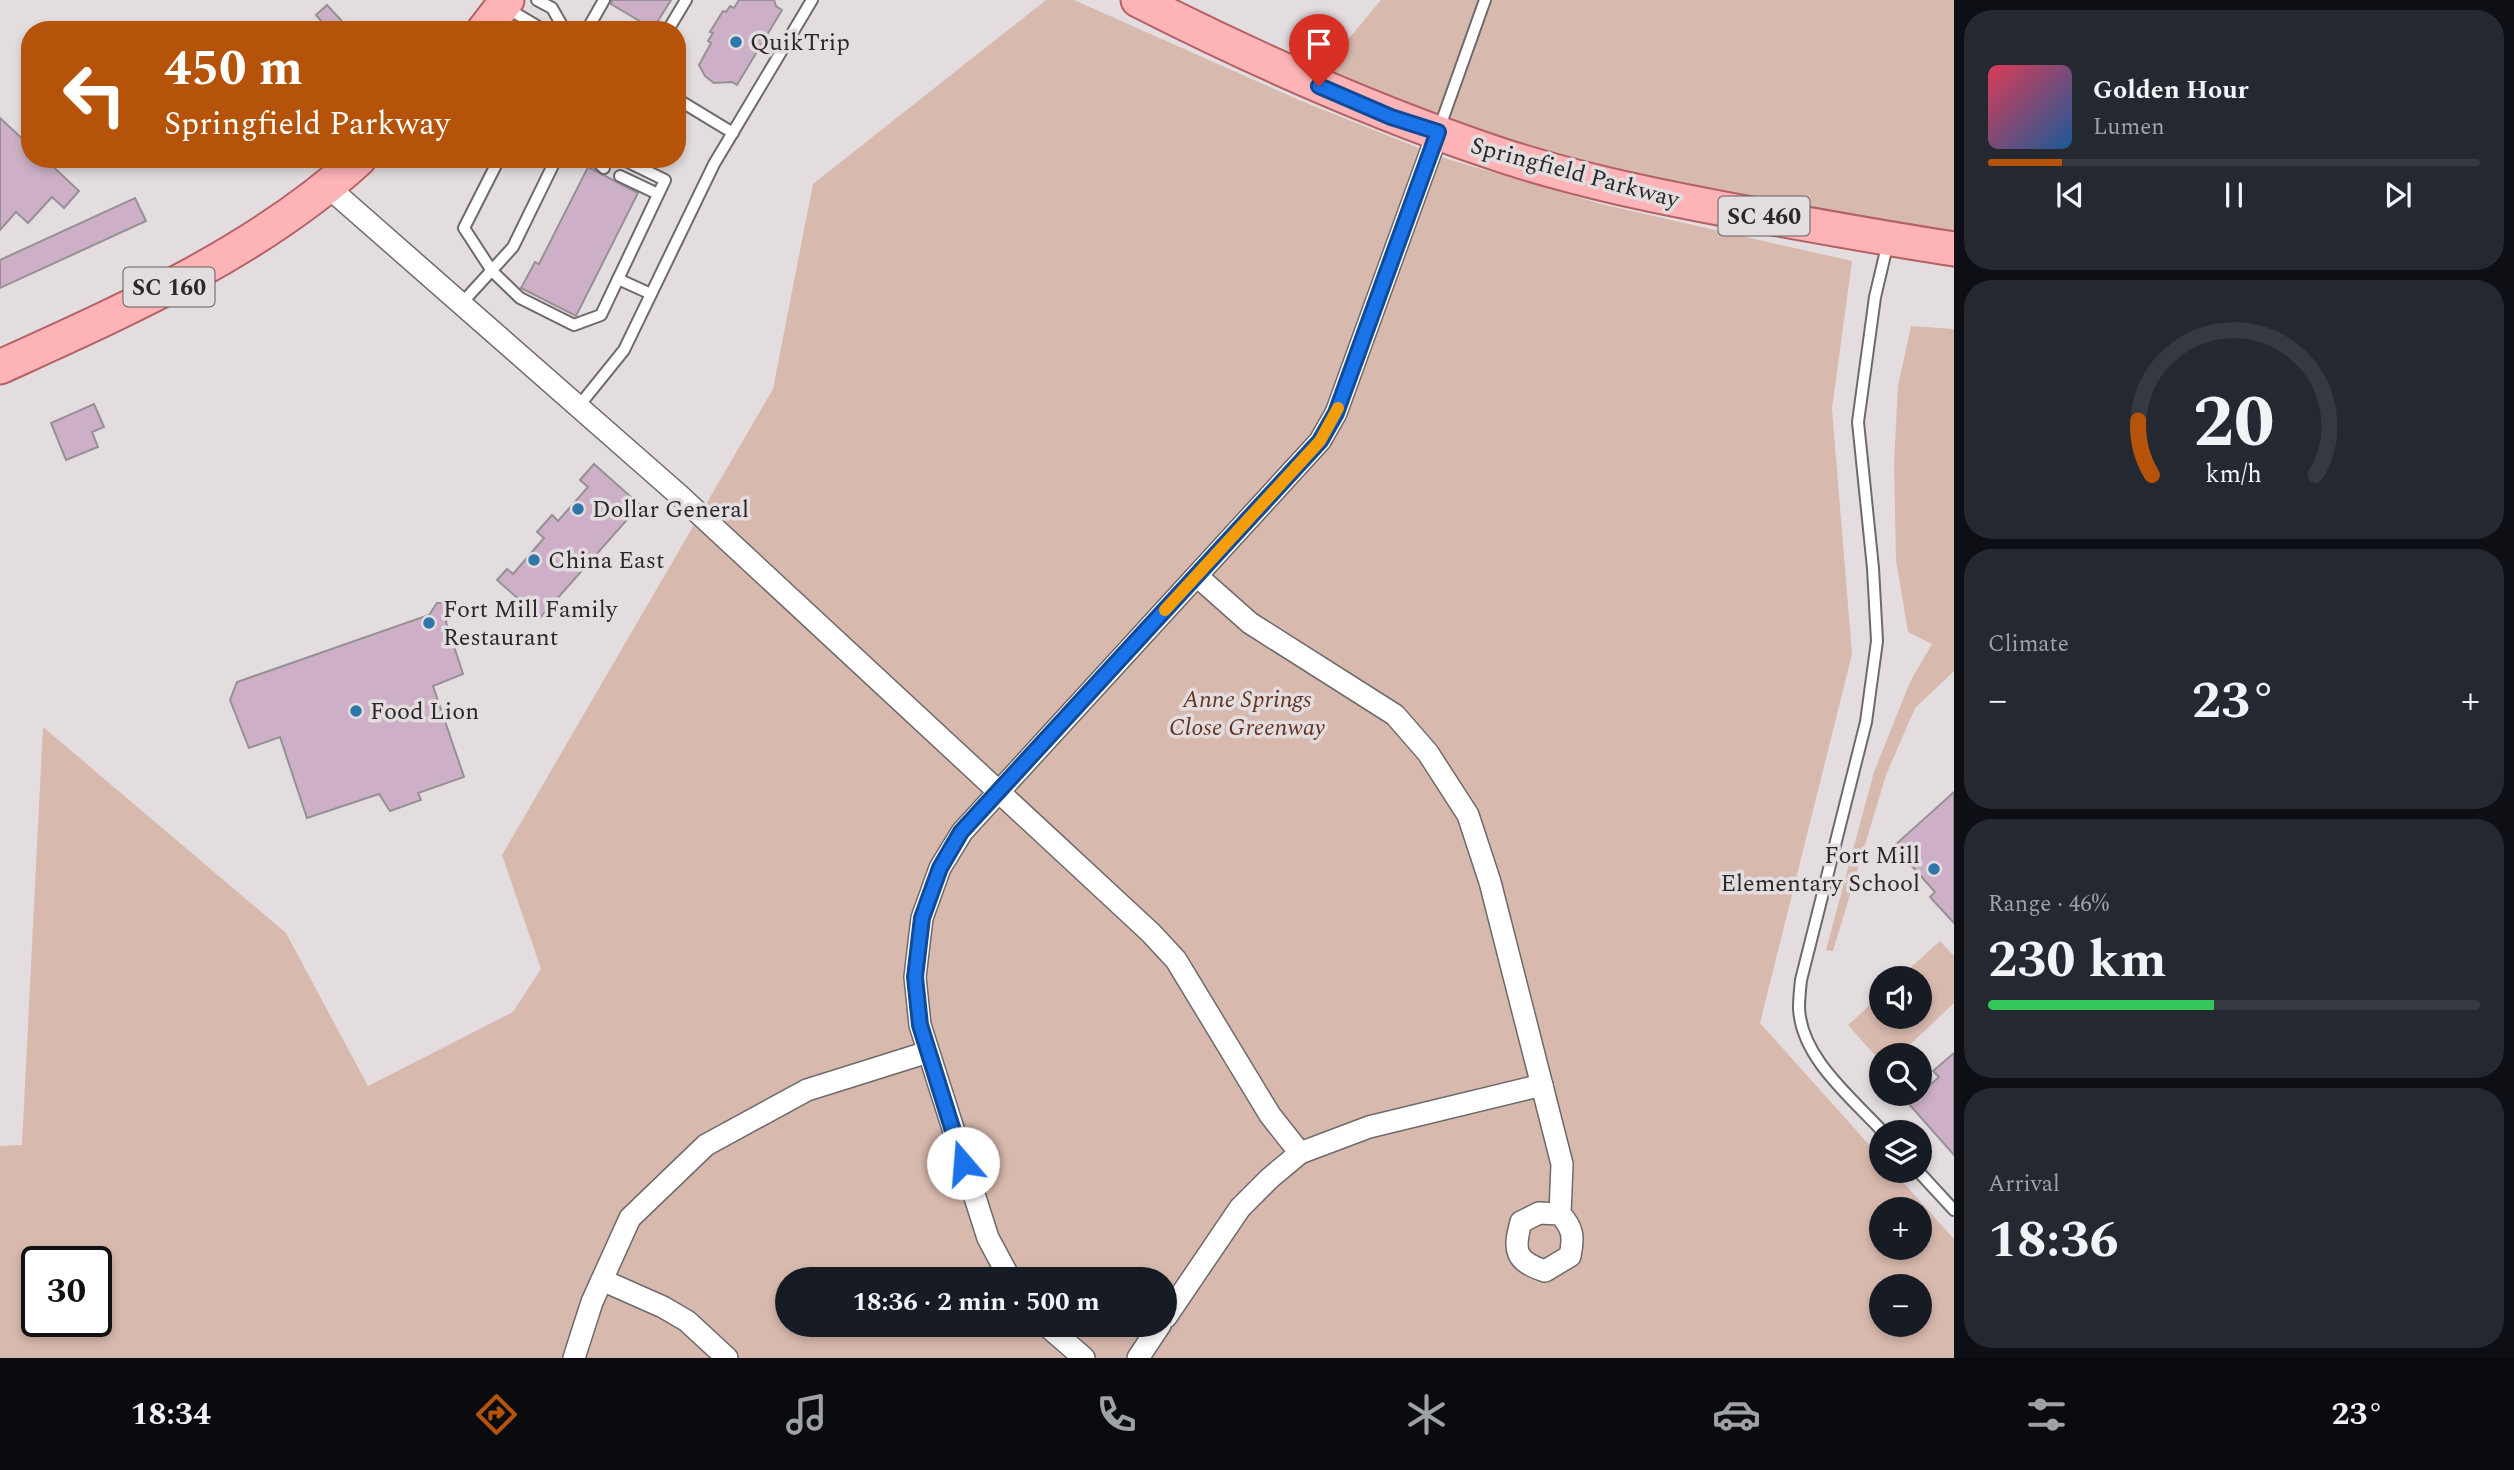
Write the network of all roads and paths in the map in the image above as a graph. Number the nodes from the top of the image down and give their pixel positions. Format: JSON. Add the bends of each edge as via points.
{"nodes":[{"id":1,"x":537,"y":0,"type":"edge"},
{"id":2,"x":604,"y":0,"type":"edge"},
{"id":3,"x":686,"y":0,"type":"edge"},
{"id":4,"x":812,"y":0,"type":"edge"},
{"id":5,"x":1138,"y":0,"type":"edge"},
{"id":6,"x":1485,"y":0,"type":"edge"},
{"id":7,"x":664,"y":11,"type":"dead end"},
{"id":8,"x":498,"y":12,"type":"edge"},
{"id":9,"x":675,"y":18,"type":"junction"},
{"id":10,"x":521,"y":21,"type":"edge"},
{"id":11,"x":560,"y":21,"type":"edge"},
{"id":12,"x":592,"y":21,"type":"edge"},
{"id":13,"x":673,"y":21,"type":"edge"},
{"id":14,"x":686,"y":104,"type":"edge"},
{"id":15,"x":1438,"y":132,"type":"junction"},
{"id":16,"x":733,"y":133,"type":"junction"},
{"id":17,"x":348,"y":168,"type":"edge"},
{"id":18,"x":494,"y":168,"type":"edge"},
{"id":19,"x":552,"y":168,"type":"edge"},
{"id":20,"x":640,"y":168,"type":"edge"},
{"id":21,"x":620,"y":176,"type":"dead end"},
{"id":22,"x":327,"y":186,"type":"junction"},
{"id":23,"x":658,"y":194,"type":"junction"},
{"id":24,"x":1889,"y":239,"type":"junction"},
{"id":25,"x":1954,"y":249,"type":"edge"},
{"id":26,"x":492,"y":271,"type":"junction"},
{"id":27,"x":618,"y":279,"type":"junction"},
{"id":28,"x":651,"y":294,"type":"junction"},
{"id":29,"x":461,"y":304,"type":"junction"},
{"id":30,"x":0,"y":367,"type":"edge"},
{"id":31,"x":578,"y":407,"type":"junction"},
{"id":32,"x":1197,"y":576,"type":"junction"},
{"id":33,"x":998,"y":793,"type":"junction"},
{"id":34,"x":928,"y":1052,"type":"junction"},
{"id":35,"x":1542,"y":1086,"type":"junction"},
{"id":36,"x":1872,"y":1120,"type":"edge"},
{"id":37,"x":1300,"y":1153,"type":"junction"},
{"id":38,"x":1929,"y":1183,"type":"edge"},
{"id":39,"x":1954,"y":1210,"type":"edge"},
{"id":40,"x":1560,"y":1214,"type":"dead end"},
{"id":41,"x":1004,"y":1267,"type":"edge"},
{"id":42,"x":602,"y":1280,"type":"junction"},
{"id":43,"x":1177,"y":1301,"type":"edge"},
{"id":44,"x":1060,"y":1337,"type":"edge"},
{"id":45,"x":1152,"y":1337,"type":"edge"},
{"id":46,"x":574,"y":1358,"type":"edge"},
{"id":47,"x":727,"y":1358,"type":"edge"},
{"id":48,"x":1084,"y":1358,"type":"edge"},
{"id":49,"x":1138,"y":1358,"type":"edge"}],
"edges":[{"from":1,"to":11,"type":"lane","via":[[552,8]]},
{"from":2,"to":12,"type":"lane"},
{"from":3,"to":9,"type":"lane"},
{"from":4,"to":16,"type":"lane"},
{"from":5,"to":15,"type":"main road","name":"Springfield Parkway","number":"SC 460","via":[[1295,76]]},
{"from":6,"to":15,"type":"lane"},
{"from":7,"to":9,"type":"lane"},
{"from":8,"to":10,"type":"lane"},
{"from":9,"to":13,"type":"lane"},
{"from":14,"to":16,"type":"lane"},
{"from":15,"to":24,"type":"main road","name":"Springfield Parkway","number":"SC 460","via":[[1545,168],[1655,195]]},
{"from":15,"to":32,"type":"street","via":[[1336,413],[1320,441]]},
{"from":16,"to":28,"type":"lane"},
{"from":17,"to":22,"type":"main road","number":"SC 160"},
{"from":18,"to":26,"type":"lane","via":[[464,228]]},
{"from":19,"to":26,"type":"lane","via":[[513,247]]},
{"from":20,"to":23,"type":"lane","via":[[665,180]]},
{"from":21,"to":23,"type":"lane"},
{"from":22,"to":29,"type":"street"},
{"from":22,"to":30,"type":"main road","number":"SC 160","via":[[190,276]]},
{"from":23,"to":27,"type":"lane"},
{"from":24,"to":25,"type":"main road","name":"Springfield Parkway","number":"SC 460"},
{"from":24,"to":36,"type":"lane","via":[[1875,297],[1858,422],[1877,641],[1866,722],[1801,980],[1799,1010],[1805,1038],[1824,1068]]},
{"from":26,"to":27,"type":"lane","via":[[520,298],[574,325],[601,316]]},
{"from":26,"to":29,"type":"lane"},
{"from":27,"to":28,"type":"lane"},
{"from":28,"to":31,"type":"lane","via":[[619,358]]},
{"from":29,"to":31,"type":"street"},
{"from":31,"to":33,"type":"street","via":[[679,495]]},
{"from":32,"to":33,"type":"street"},
{"from":32,"to":35,"type":"street","via":[[1250,623],[1395,715],[1428,752],[1468,815],[1490,882]]},
{"from":33,"to":34,"type":"street","via":[[961,832],[940,868],[922,918],[915,977]]},
{"from":33,"to":37,"type":"street","via":[[1176,960],[1270,1115]]},
{"from":34,"to":41,"type":"street","via":[[988,1238]]},
{"from":34,"to":42,"type":"street","via":[[807,1090],[706,1145],[630,1218]]},
{"from":35,"to":37,"type":"street","via":[[1369,1128]]},
{"from":35,"to":40,"type":"street","via":[[1562,1164]]},
{"from":37,"to":43,"type":"street","via":[[1240,1208]]},
{"from":38,"to":39,"type":"lane"},
{"from":42,"to":46,"type":"street"},
{"from":42,"to":47,"type":"street","via":[[687,1321]]},
{"from":44,"to":48,"type":"street"},
{"from":45,"to":49,"type":"street"}]}
